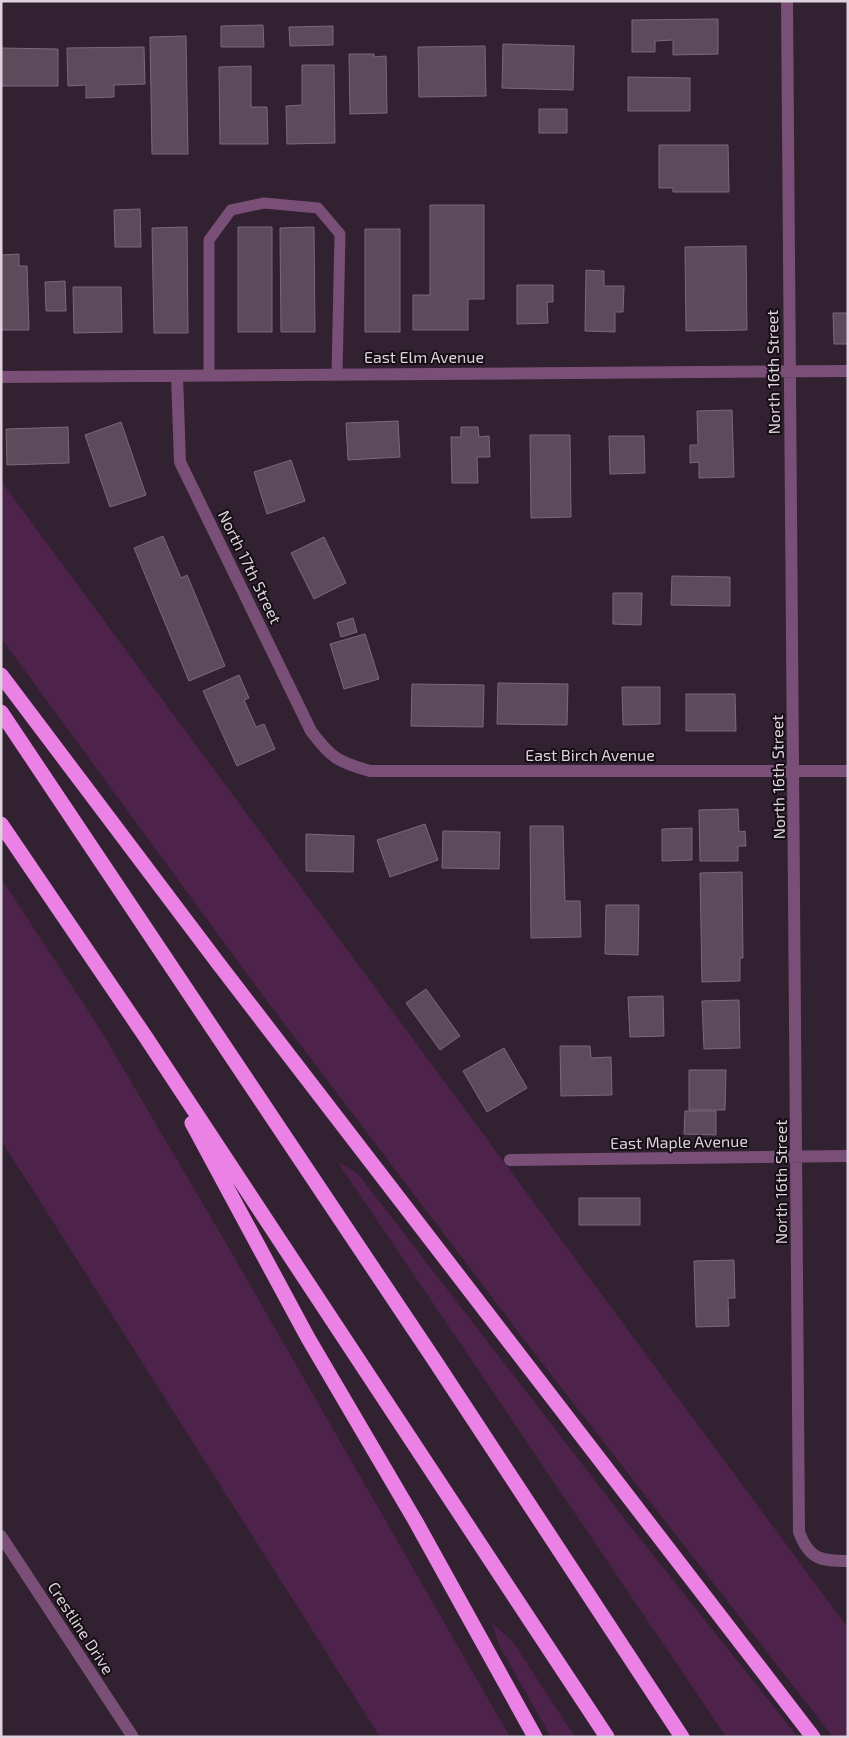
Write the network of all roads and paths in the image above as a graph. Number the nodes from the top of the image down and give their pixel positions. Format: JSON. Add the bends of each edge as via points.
{"nodes":[{"id":1,"x":787,"y":1,"type":"edge"},
{"id":2,"x":848,"y":371,"type":"edge"},
{"id":3,"x":789,"y":373,"type":"junction"},
{"id":4,"x":337,"y":374,"type":"junction"},
{"id":5,"x":209,"y":375,"type":"junction"},
{"id":6,"x":177,"y":376,"type":"junction"},
{"id":7,"x":1,"y":377,"type":"edge"},
{"id":8,"x":1,"y":674,"type":"edge"},
{"id":9,"x":1,"y":712,"type":"edge"},
{"id":10,"x":335,"y":759,"type":"joint"},
{"id":11,"x":848,"y":771,"type":"edge"},
{"id":12,"x":794,"y":772,"type":"junction"},
{"id":13,"x":1,"y":824,"type":"edge"},
{"id":14,"x":145,"y":1036,"type":"junction"},
{"id":15,"x":848,"y":1156,"type":"edge"},
{"id":16,"x":797,"y":1157,"type":"junction"},
{"id":17,"x":510,"y":1160,"type":"dead end"},
{"id":18,"x":1,"y":1536,"type":"edge"},
{"id":19,"x":848,"y":1561,"type":"edge"},
{"id":20,"x":132,"y":1737,"type":"edge"},
{"id":21,"x":535,"y":1737,"type":"edge"},
{"id":22,"x":607,"y":1737,"type":"edge"},
{"id":23,"x":682,"y":1737,"type":"edge"},
{"id":24,"x":813,"y":1737,"type":"edge"}],
"edges":[{"from":1,"to":3,"type":"street","name":"North 16th Street"},
{"from":2,"to":3,"type":"street","name":"East Elm Avenue"},
{"from":3,"to":4,"type":"street","name":"East Elm Avenue"},
{"from":3,"to":12,"type":"street","name":"North 16th Street"},
{"from":4,"to":5,"type":"street","name":"East Elm Avenue"},
{"from":4,"to":5,"type":"lane","via":[[340,234],[318,208],[264,203],[232,210],[209,240]]},
{"from":5,"to":6,"type":"street","name":"East Elm Avenue"},
{"from":6,"to":7,"type":"street","name":"East Elm Avenue"},
{"from":6,"to":10,"type":"street","name":"North 17th Street","via":[[180,462],[312,731]]},
{"from":8,"to":24,"type":"highway","via":[[224,971]]},
{"from":9,"to":23,"type":"highway"},
{"from":10,"to":12,"type":"street","name":"East Birch Avenue","via":[[370,771]]},
{"from":11,"to":12,"type":"street","name":"East Birch Avenue"},
{"from":12,"to":16,"type":"street","name":"North 16th Street"},
{"from":13,"to":14,"type":"highway"},
{"from":14,"to":21,"type":"highway","via":[[308,1338],[416,1522]]},
{"from":14,"to":22,"type":"highway"},
{"from":15,"to":16,"type":"street","name":"East Maple Avenue"},
{"from":16,"to":17,"type":"street","name":"East Maple Avenue"},
{"from":16,"to":19,"type":"street","name":"North 16th Street","via":[[799,1532],[814,1556],[827,1561]]},
{"from":18,"to":20,"type":"street","name":"Crestline Drive"}]}
